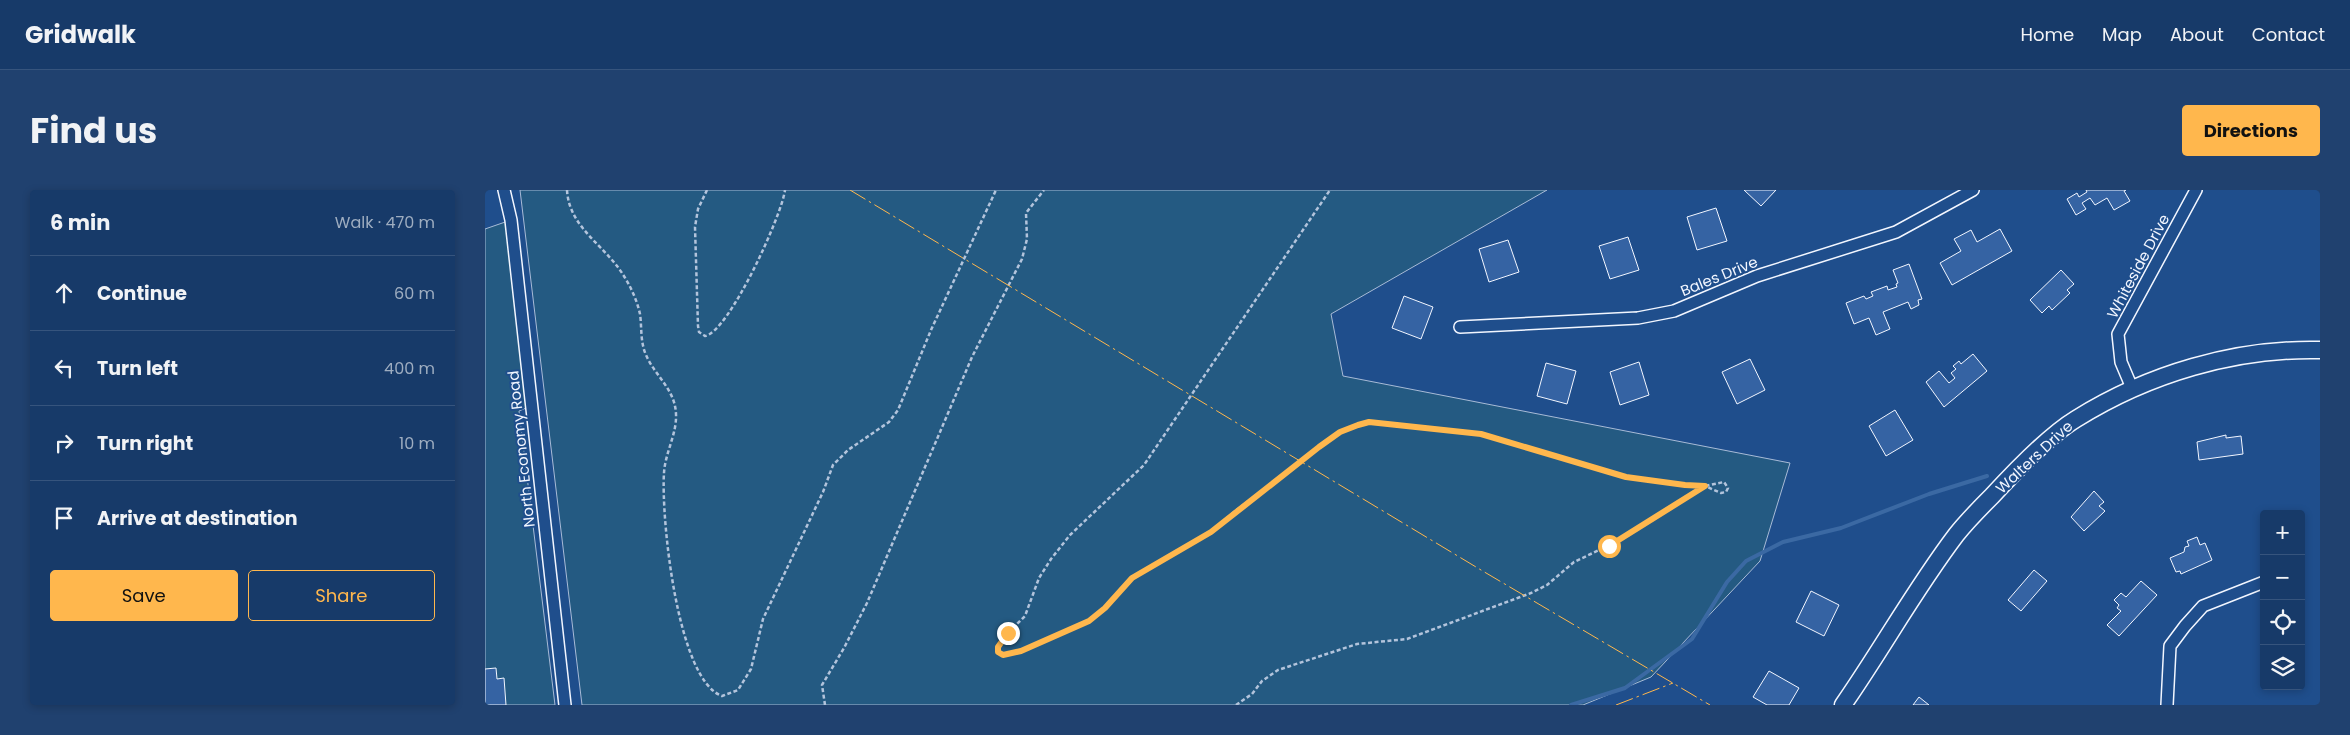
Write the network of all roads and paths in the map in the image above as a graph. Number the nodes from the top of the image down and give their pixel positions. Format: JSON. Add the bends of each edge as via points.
{"nodes":[{"id":1,"x":504,"y":190,"type":"edge"},
{"id":2,"x":567,"y":190,"type":"edge"},
{"id":3,"x":707,"y":190,"type":"edge"},
{"id":4,"x":785,"y":190,"type":"edge"},
{"id":5,"x":996,"y":190,"type":"edge"},
{"id":6,"x":1044,"y":190,"type":"edge"},
{"id":7,"x":1330,"y":190,"type":"edge"},
{"id":8,"x":1973,"y":190,"type":"edge"},
{"id":9,"x":2196,"y":190,"type":"edge"},
{"id":10,"x":1460,"y":326,"type":"dead end"},
{"id":11,"x":2320,"y":350,"type":"edge"},
{"id":12,"x":2132,"y":388,"type":"junction"},
{"id":13,"x":1705,"y":486,"type":"junction"},
{"id":14,"x":2260,"y":584,"type":"edge"},
{"id":15,"x":565,"y":705,"type":"edge"},
{"id":16,"x":825,"y":705,"type":"edge"},
{"id":17,"x":1236,"y":705,"type":"edge"},
{"id":18,"x":1843,"y":705,"type":"edge"},
{"id":19,"x":2167,"y":705,"type":"edge"}],
"edges":[{"from":1,"to":15,"type":"street","name":"North Economy Road","via":[[511,220]]},
{"from":2,"to":5,"type":"path","via":[[569,206],[577,223],[607,253],[633,294],[645,352],[675,405],[676,422],[664,471],[664,492],[678,612],[684,637],[702,681],[722,696],[738,690],[749,674],[763,619],[833,465],[848,450],[889,422],[898,410]]},
{"from":3,"to":4,"type":"path","via":[[698,209],[694,245],[698,326],[699,332],[705,336],[718,328],[731,310],[780,212]]},
{"from":6,"to":16,"type":"path","via":[[1025,213],[1027,239],[1022,259],[972,358],[867,603],[822,685]]},
{"from":7,"to":13,"type":"path","via":[[1144,465],[1070,534],[1051,558],[1039,578],[1025,616],[999,643],[997,650],[1000,654],[1021,651],[1089,621],[1132,578],[1211,532],[1340,432],[1369,422],[1481,434],[1626,477]]},
{"from":8,"to":10,"type":"street","name":"Bales Drive","via":[[1896,232],[1757,276],[1674,311],[1638,318]]},
{"from":9,"to":12,"type":"street","name":"Whiteside Drive","via":[[2118,334],[2121,362]]},
{"from":11,"to":12,"type":"street","name":"Walters Drive","via":[[2231,356]]},
{"from":12,"to":18,"type":"street","name":"Walters Drive","via":[[2074,420],[2022,464],[1957,533]]},
{"from":13,"to":13,"type":"path","via":[[1721,482],[1728,488],[1721,493]]},
{"from":13,"to":17,"type":"path","via":[[1619,542],[1574,562],[1547,585],[1407,639],[1357,644],[1278,670]]},
{"from":14,"to":19,"type":"street","via":[[2203,606],[2185,626],[2170,646]]}]}
